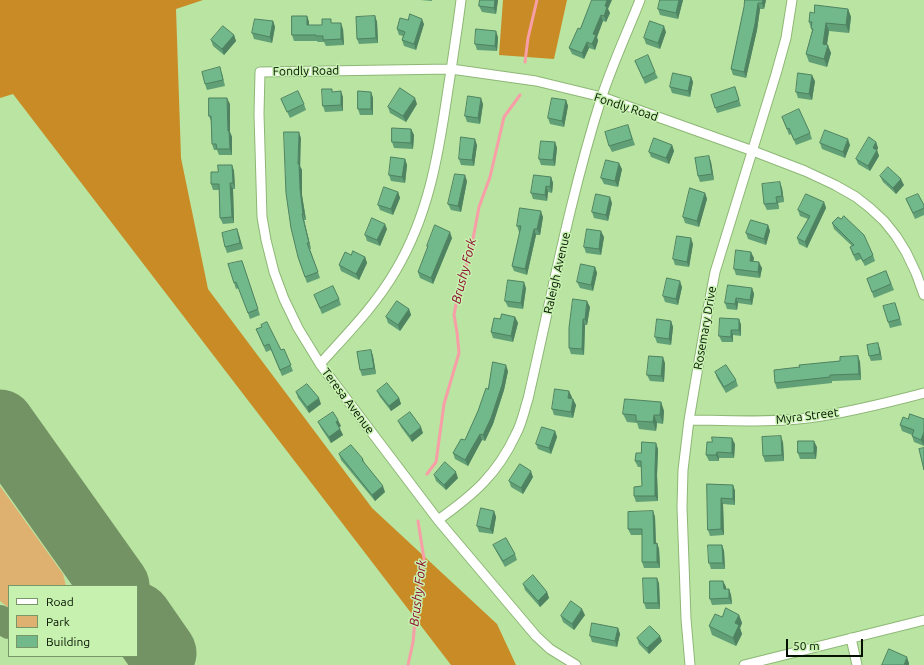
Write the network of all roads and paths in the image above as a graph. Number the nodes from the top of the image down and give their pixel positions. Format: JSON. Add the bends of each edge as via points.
{"nodes":[{"id":1,"x":461,"y":0,"type":"edge"},
{"id":2,"x":640,"y":0,"type":"edge"},
{"id":3,"x":792,"y":0,"type":"edge"},
{"id":4,"x":451,"y":69,"type":"junction"},
{"id":5,"x":260,"y":72,"type":"joint"},
{"id":6,"x":602,"y":97,"type":"junction"},
{"id":7,"x":753,"y":151,"type":"junction"},
{"id":8,"x":924,"y":295,"type":"edge"},
{"id":9,"x":320,"y":364,"type":"junction"},
{"id":10,"x":924,"y":393,"type":"edge"},
{"id":11,"x":689,"y":420,"type":"junction"},
{"id":12,"x":438,"y":520,"type":"junction"},
{"id":13,"x":924,"y":620,"type":"edge"},
{"id":14,"x":850,"y":638,"type":"junction"},
{"id":15,"x":576,"y":665,"type":"edge"},
{"id":16,"x":690,"y":665,"type":"edge"},
{"id":17,"x":744,"y":665,"type":"edge"},
{"id":18,"x":857,"y":665,"type":"edge"}],
"edges":[{"from":1,"to":4,"type":"street"},
{"from":2,"to":6,"type":"street","name":"Raleigh Avenue"},
{"from":3,"to":7,"type":"street","name":"Rosemary Drive","via":[[786,38]]},
{"from":4,"to":5,"type":"street","name":"Fondly Road"},
{"from":4,"to":6,"type":"street","name":"Fondly Road","via":[[536,81]]},
{"from":4,"to":9,"type":"street","via":[[432,182],[410,244],[384,289]]},
{"from":5,"to":9,"type":"street","name":"Teresa Avenue","via":[[261,193],[266,240],[284,299]]},
{"from":6,"to":7,"type":"street","name":"Fondly Road"},
{"from":6,"to":12,"type":"street","name":"Raleigh Avenue","via":[[576,188],[520,426],[503,457],[479,488]]},
{"from":7,"to":8,"type":"street","name":"Fondly Road","via":[[835,185],[870,208],[884,221],[906,252]]},
{"from":7,"to":11,"type":"street","name":"Rosemary Drive","via":[[715,272]]},
{"from":9,"to":12,"type":"street","name":"Teresa Avenue"},
{"from":10,"to":11,"type":"street","name":"Myra Street","via":[[807,418]]},
{"from":11,"to":16,"type":"street","name":"Rosemary Drive","via":[[682,507]]},
{"from":12,"to":15,"type":"street","name":"Teresa Avenue","via":[[536,636],[550,649]]},
{"from":13,"to":14,"type":"street"},
{"from":14,"to":17,"type":"street"},
{"from":14,"to":18,"type":"street"}]}
